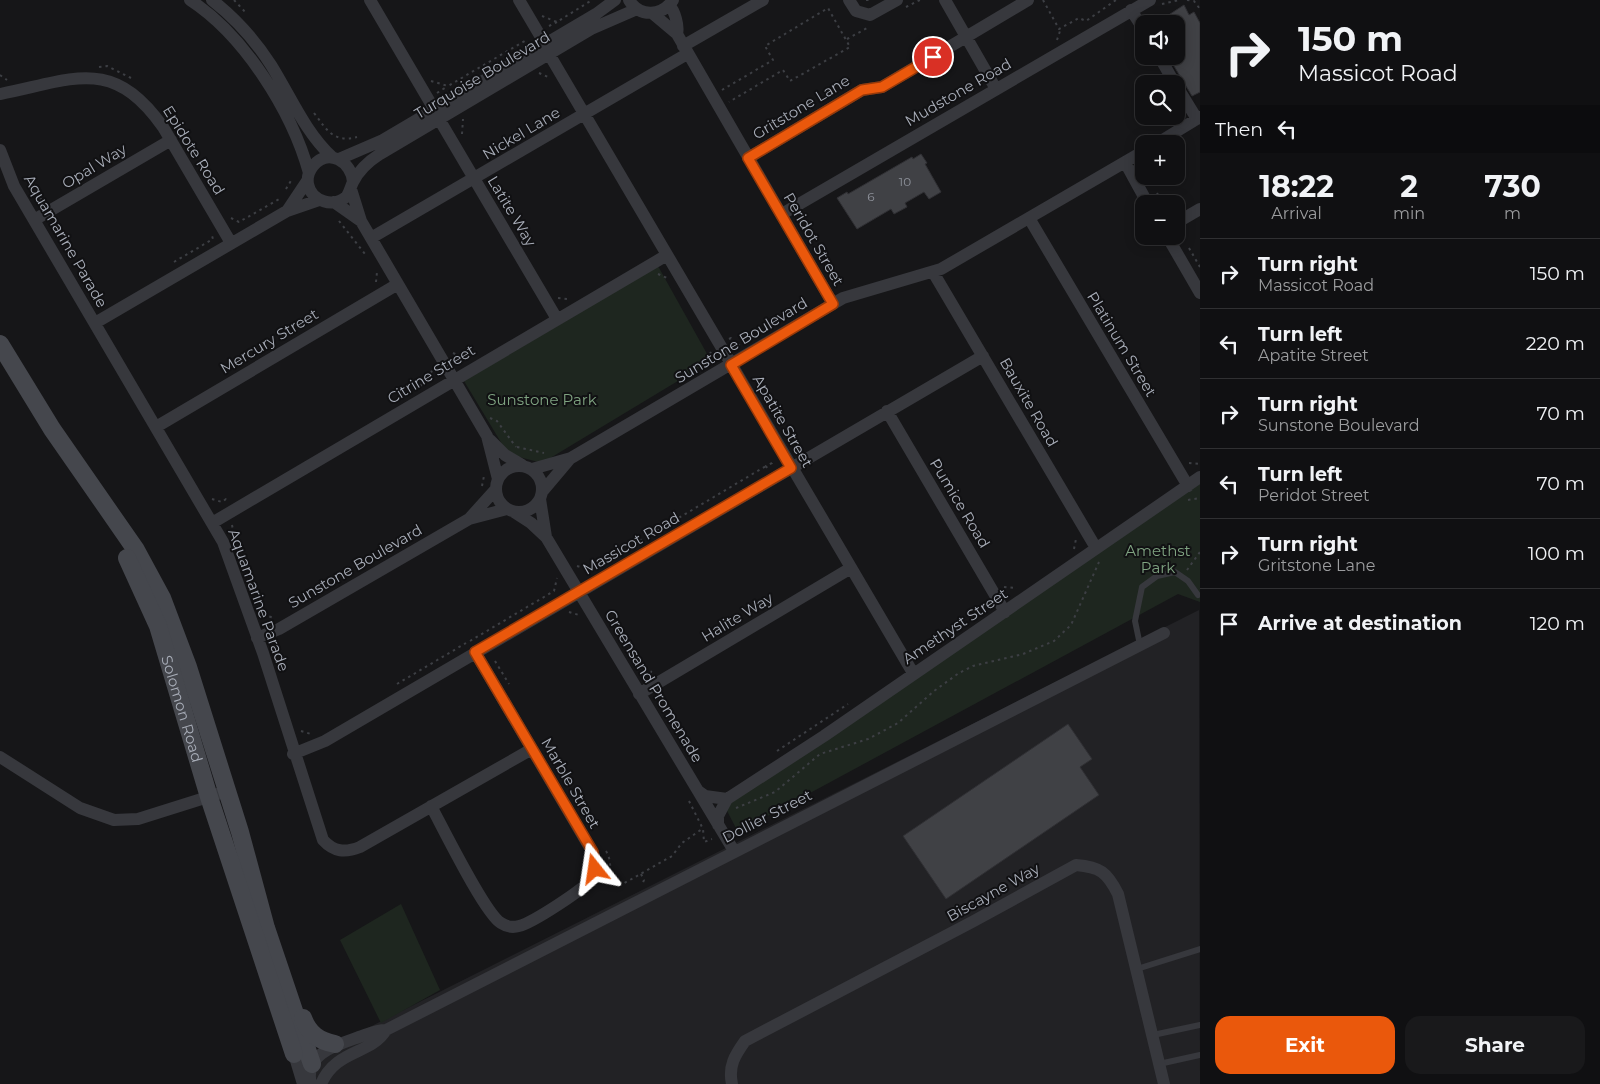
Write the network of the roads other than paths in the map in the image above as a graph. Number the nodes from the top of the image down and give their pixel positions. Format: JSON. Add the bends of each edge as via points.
{"nodes":[{"id":1,"x":190,"y":0,"type":"edge"},
{"id":2,"x":212,"y":0,"type":"edge"},
{"id":3,"x":370,"y":0,"type":"edge"},
{"id":4,"x":519,"y":0,"type":"edge"},
{"id":5,"x":615,"y":0,"type":"edge"},
{"id":6,"x":763,"y":0,"type":"edge"},
{"id":7,"x":848,"y":0,"type":"edge"},
{"id":8,"x":897,"y":0,"type":"edge"},
{"id":9,"x":945,"y":0,"type":"edge"},
{"id":10,"x":1028,"y":0,"type":"edge"},
{"id":11,"x":671,"y":2,"type":"edge"},
{"id":12,"x":1155,"y":2,"type":"edge"},
{"id":13,"x":633,"y":4,"type":"edge"},
{"id":14,"x":1131,"y":10,"type":"junction"},
{"id":15,"x":652,"y":13,"type":"junction"},
{"id":16,"x":1135,"y":16,"type":"edge"},
{"id":17,"x":676,"y":34,"type":"junction"},
{"id":18,"x":966,"y":37,"type":"junction"},
{"id":19,"x":547,"y":49,"type":"junction"},
{"id":20,"x":685,"y":50,"type":"junction"},
{"id":21,"x":996,"y":89,"type":"junction"},
{"id":22,"x":0,"y":94,"type":"edge"},
{"id":23,"x":1185,"y":98,"type":"edge"},
{"id":24,"x":434,"y":109,"type":"junction"},
{"id":25,"x":585,"y":114,"type":"junction"},
{"id":26,"x":1198,"y":118,"type":"edge"},
{"id":27,"x":1161,"y":135,"type":"edge"},
{"id":28,"x":170,"y":140,"type":"junction"},
{"id":29,"x":0,"y":150,"type":"edge"},
{"id":30,"x":1135,"y":152,"type":"edge"},
{"id":31,"x":336,"y":158,"type":"junction"},
{"id":32,"x":748,"y":158,"type":"junction"},
{"id":33,"x":1125,"y":162,"type":"junction"},
{"id":34,"x":308,"y":177,"type":"junction"},
{"id":35,"x":475,"y":180,"type":"junction"},
{"id":36,"x":352,"y":186,"type":"junction"},
{"id":37,"x":1143,"y":195,"type":"edge"},
{"id":38,"x":319,"y":200,"type":"junction"},
{"id":39,"x":334,"y":202,"type":"junction"},
{"id":40,"x":1200,"y":209,"type":"edge"},
{"id":41,"x":287,"y":210,"type":"junction"},
{"id":42,"x":782,"y":214,"type":"junction"},
{"id":43,"x":1029,"y":218,"type":"junction"},
{"id":44,"x":1185,"y":218,"type":"edge"},
{"id":45,"x":34,"y":220,"type":"junction"},
{"id":46,"x":361,"y":221,"type":"junction"},
{"id":47,"x":371,"y":238,"type":"junction"},
{"id":48,"x":231,"y":243,"type":"junction"},
{"id":49,"x":1172,"y":245,"type":"edge"},
{"id":50,"x":667,"y":255,"type":"junction"},
{"id":51,"x":933,"y":272,"type":"junction"},
{"id":52,"x":398,"y":284,"type":"junction"},
{"id":53,"x":1200,"y":293,"type":"edge"},
{"id":54,"x":833,"y":304,"type":"junction"},
{"id":55,"x":557,"y":319,"type":"junction"},
{"id":56,"x":95,"y":323,"type":"junction"},
{"id":57,"x":0,"y":344,"type":"edge"},
{"id":58,"x":983,"y":356,"type":"junction"},
{"id":59,"x":0,"y":364,"type":"edge"},
{"id":60,"x":731,"y":365,"type":"junction"},
{"id":61,"x":454,"y":379,"type":"junction"},
{"id":62,"x":887,"y":411,"type":"junction"},
{"id":63,"x":156,"y":427,"type":"junction"},
{"id":64,"x":487,"y":436,"type":"junction"},
{"id":65,"x":571,"y":458,"type":"junction"},
{"id":66,"x":527,"y":467,"type":"junction"},
{"id":67,"x":791,"y":468,"type":"junction"},
{"id":68,"x":1200,"y":477,"type":"edge"},
{"id":69,"x":497,"y":484,"type":"junction"},
{"id":70,"x":1188,"y":486,"type":"junction"},
{"id":71,"x":541,"y":495,"type":"junction"},
{"id":72,"x":510,"y":510,"type":"junction"},
{"id":73,"x":469,"y":518,"type":"junction"},
{"id":74,"x":212,"y":523,"type":"junction"},
{"id":75,"x":546,"y":537,"type":"junction"},
{"id":76,"x":1098,"y":552,"type":"junction"},
{"id":77,"x":851,"y":568,"type":"junction"},
{"id":78,"x":578,"y":592,"type":"junction"},
{"id":79,"x":1198,"y":595,"type":"dead end"},
{"id":80,"x":1005,"y":612,"type":"junction"},
{"id":81,"x":1164,"y":633,"type":"dead end"},
{"id":82,"x":257,"y":638,"type":"junction"},
{"id":83,"x":1140,"y":645,"type":"junction"},
{"id":84,"x":475,"y":652,"type":"junction"},
{"id":85,"x":913,"y":673,"type":"junction"},
{"id":86,"x":639,"y":694,"type":"junction"},
{"id":87,"x":532,"y":749,"type":"junction"},
{"id":88,"x":293,"y":754,"type":"junction"},
{"id":89,"x":0,"y":758,"type":"edge"},
{"id":90,"x":695,"y":787,"type":"junction"},
{"id":91,"x":227,"y":791,"type":"junction"},
{"id":92,"x":209,"y":797,"type":"junction"},
{"id":93,"x":729,"y":805,"type":"junction"},
{"id":94,"x":431,"y":806,"type":"junction"},
{"id":95,"x":718,"y":825,"type":"junction"},
{"id":96,"x":734,"y":851,"type":"junction"},
{"id":97,"x":266,"y":928,"type":"junction"},
{"id":98,"x":1200,"y":949,"type":"edge"},
{"id":99,"x":1137,"y":969,"type":"junction"},
{"id":100,"x":1200,"y":1025,"type":"edge"},
{"id":101,"x":386,"y":1030,"type":"junction"},
{"id":102,"x":1153,"y":1034,"type":"junction"},
{"id":103,"x":330,"y":1048,"type":"junction"},
{"id":104,"x":294,"y":1054,"type":"joint"},
{"id":105,"x":1200,"y":1055,"type":"edge"},
{"id":106,"x":312,"y":1064,"type":"junction"},
{"id":107,"x":1159,"y":1064,"type":"junction"},
{"id":108,"x":304,"y":1084,"type":"edge"},
{"id":109,"x":310,"y":1084,"type":"edge"},
{"id":110,"x":320,"y":1084,"type":"edge"},
{"id":111,"x":732,"y":1084,"type":"edge"},
{"id":112,"x":1164,"y":1084,"type":"edge"}],
"edges":[{"from":1,"to":34,"type":"street","via":[[216,19],[252,60],[297,135]]},
{"from":2,"to":31,"type":"street","via":[[252,40],[309,132]]},
{"from":3,"to":24,"type":"street","name":"Latite Way"},
{"from":4,"to":19,"type":"street","name":"Apatite Street"},
{"from":5,"to":19,"type":"street","name":"Turquoise Boulevard"},
{"from":6,"to":20,"type":"street","name":"Nickel Lane"},
{"from":7,"to":8,"type":"street","via":[[856,10],[870,15]]},
{"from":9,"to":18,"type":"street"},
{"from":10,"to":18,"type":"street","name":"Gritstone Lane"},
{"from":11,"to":15,"type":"street","via":[[662,11]]},
{"from":11,"to":17,"type":"street","name":"Peridot Street"},
{"from":12,"to":14,"type":"street","name":"Mudstone Road"},
{"from":13,"to":15,"type":"street"},
{"from":13,"to":19,"type":"street","name":"Turquoise Boulevard","via":[[592,29]]},
{"from":14,"to":16,"type":"street"},
{"from":14,"to":21,"type":"street","name":"Mudstone Road"},
{"from":15,"to":17,"type":"street","name":"Peridot Street"},
{"from":17,"to":20,"type":"street","name":"Peridot Street"},
{"from":18,"to":21,"type":"street"},
{"from":18,"to":32,"type":"street","name":"Gritstone Lane","via":[[882,87],[862,90]]},
{"from":19,"to":24,"type":"street","name":"Turquoise Boulevard"},
{"from":19,"to":25,"type":"street","name":"Apatite Street"},
{"from":20,"to":25,"type":"street","name":"Nickel Lane"},
{"from":20,"to":32,"type":"street","name":"Peridot Street"},
{"from":21,"to":42,"type":"street","name":"Mudstone Road"},
{"from":22,"to":28,"type":"street","name":"Epidote Road","via":[[88,77],[106,79],[121,86],[150,109]]},
{"from":23,"to":26,"type":"street"},
{"from":24,"to":31,"type":"street","name":"Turquoise Boulevard","via":[[371,146]]},
{"from":24,"to":35,"type":"street","name":"Latite Way"},
{"from":24,"to":36,"type":"street","name":"Turquoise Boulevard","via":[[372,160]]},
{"from":25,"to":35,"type":"street","name":"Nickel Lane"},
{"from":25,"to":50,"type":"street","name":"Apatite Street"},
{"from":26,"to":27,"type":"street"},
{"from":28,"to":45,"type":"street","name":"Opal Way"},
{"from":28,"to":48,"type":"street","name":"Epidote Road"},
{"from":29,"to":45,"type":"street","name":"Aquamarine Parade"},
{"from":30,"to":33,"type":"street","name":"Sunstone Boulevard"},
{"from":31,"to":34,"type":"street","via":[[318,161]]},
{"from":31,"to":36,"type":"street","via":[[350,169]]},
{"from":32,"to":42,"type":"street","name":"Peridot Street"},
{"from":33,"to":37,"type":"street"},
{"from":33,"to":43,"type":"street","name":"Sunstone Boulevard"},
{"from":34,"to":38,"type":"street","via":[[309,188]]},
{"from":34,"to":41,"type":"street"},
{"from":35,"to":47,"type":"street","name":"Nickel Lane"},
{"from":35,"to":55,"type":"street","name":"Latite Way"},
{"from":36,"to":39,"type":"street","via":[[341,200]]},
{"from":36,"to":46,"type":"street"},
{"from":38,"to":39,"type":"street"},
{"from":38,"to":41,"type":"street"},
{"from":39,"to":46,"type":"street"},
{"from":40,"to":44,"type":"street"},
{"from":41,"to":48,"type":"street"},
{"from":42,"to":54,"type":"street","name":"Peridot Street"},
{"from":43,"to":51,"type":"street","name":"Sunstone Boulevard"},
{"from":43,"to":70,"type":"street","name":"Platinum Street"},
{"from":45,"to":56,"type":"street","name":"Aquamarine Parade"},
{"from":46,"to":47,"type":"street"},
{"from":47,"to":52,"type":"street"},
{"from":48,"to":56,"type":"street"},
{"from":49,"to":53,"type":"street"},
{"from":50,"to":55,"type":"street","name":"Citrine Street"},
{"from":50,"to":60,"type":"street","name":"Apatite Street"},
{"from":51,"to":54,"type":"street","name":"Sunstone Boulevard","via":[[856,293]]},
{"from":51,"to":58,"type":"street","name":"Bauxite Road"},
{"from":52,"to":61,"type":"street"},
{"from":52,"to":63,"type":"street","name":"Mercury Street"},
{"from":54,"to":60,"type":"street","name":"Sunstone Boulevard"},
{"from":55,"to":61,"type":"street","name":"Citrine Street"},
{"from":56,"to":63,"type":"street","name":"Aquamarine Parade"},
{"from":57,"to":91,"type":"main road","name":"Solomon Road","via":[[52,429],[136,550],[162,598],[188,667]]},
{"from":58,"to":62,"type":"street","name":"Massicot Road"},
{"from":58,"to":76,"type":"street","name":"Bauxite Road"},
{"from":59,"to":92,"type":"main road","name":"Solomon Road","via":[[46,440],[102,516],[131,563],[158,626]]},
{"from":60,"to":65,"type":"street","name":"Sunstone Boulevard"},
{"from":60,"to":67,"type":"street","name":"Apatite Street"},
{"from":61,"to":64,"type":"street"},
{"from":61,"to":74,"type":"street","name":"Citrine Street"},
{"from":62,"to":67,"type":"street","name":"Massicot Road"},
{"from":62,"to":80,"type":"street","name":"Pumice Road"},
{"from":63,"to":74,"type":"street","name":"Aquamarine Parade"},
{"from":64,"to":66,"type":"street","via":[[505,455]]},
{"from":64,"to":69,"type":"street"},
{"from":65,"to":66,"type":"street","name":"Sunstone Boulevard","via":[[546,459]]},
{"from":65,"to":71,"type":"street","name":"Sunstone Boulevard"},
{"from":66,"to":69,"type":"street","via":[[507,469]]},
{"from":66,"to":71,"type":"street","via":[[540,479]]},
{"from":67,"to":77,"type":"street","name":"Apatite Street"},
{"from":67,"to":78,"type":"street","name":"Massicot Road","via":[[595,575]]},
{"from":68,"to":70,"type":"street","name":"Amethyst Street"},
{"from":69,"to":72,"type":"street","via":[[497,497]]},
{"from":69,"to":73,"type":"street","name":"Sunstone Boulevard"},
{"from":70,"to":76,"type":"street","name":"Amethyst Street"},
{"from":71,"to":72,"type":"street","via":[[530,510]]},
{"from":71,"to":75,"type":"street","name":"Greensand Promenade"},
{"from":72,"to":73,"type":"street","name":"Sunstone Boulevard"},
{"from":72,"to":75,"type":"street","name":"Greensand Promenade"},
{"from":73,"to":82,"type":"street","name":"Sunstone Boulevard","via":[[278,629]]},
{"from":74,"to":82,"type":"street","name":"Aquamarine Parade","via":[[223,542]]},
{"from":75,"to":78,"type":"street","name":"Greensand Promenade"},
{"from":76,"to":80,"type":"street","name":"Amethyst Street"},
{"from":77,"to":85,"type":"street","name":"Apatite Street"},
{"from":77,"to":86,"type":"street","name":"Halite Way"},
{"from":78,"to":84,"type":"street","name":"Massicot Road"},
{"from":78,"to":86,"type":"street","name":"Greensand Promenade"},
{"from":79,"to":83,"type":"lane","via":[[1188,581],[1175,572],[1157,576],[1142,587],[1135,621]]},
{"from":80,"to":85,"type":"street","name":"Amethyst Street"},
{"from":81,"to":83,"type":"street","name":"Dollier Street"},
{"from":82,"to":88,"type":"street","name":"Aquamarine Parade"},
{"from":83,"to":96,"type":"street","name":"Dollier Street"},
{"from":84,"to":87,"type":"street","name":"Marble Street"},
{"from":84,"to":88,"type":"street","name":"Massicot Road","via":[[448,661]]},
{"from":85,"to":93,"type":"street","name":"Amethyst Street"},
{"from":86,"to":90,"type":"street","name":"Greensand Promenade"},
{"from":87,"to":94,"type":"street","name":"Aquamarine Parade"},
{"from":87,"to":94,"type":"street","name":"Marble Street","via":[[599,852],[593,876],[583,887],[526,924],[508,926],[498,922]]},
{"from":88,"to":94,"type":"street","name":"Aquamarine Parade","via":[[323,840],[335,850],[351,851],[360,847]]},
{"from":89,"to":92,"type":"street","via":[[80,808],[105,819],[138,819]]},
{"from":90,"to":93,"type":"street","via":[[705,796]]},
{"from":90,"to":95,"type":"street","name":"Greensand Promenade"},
{"from":91,"to":92,"type":"street"},
{"from":91,"to":97,"type":"main road","name":"Solomon Road"},
{"from":92,"to":104,"type":"main road","name":"Solomon Road"},
{"from":93,"to":95,"type":"street","via":[[718,816]]},
{"from":95,"to":96,"type":"street","name":"Greensand Promenade"},
{"from":96,"to":101,"type":"street","name":"Dollier Street"},
{"from":97,"to":103,"type":"main road","name":"Solomon Road","via":[[280,950],[309,1031]]},
{"from":97,"to":106,"type":"main road","name":"Solomon Road"},
{"from":98,"to":99,"type":"lane"},
{"from":99,"to":102,"type":"street","name":"Biscayne Way"},
{"from":99,"to":111,"type":"street","name":"Biscayne Way","via":[[1118,894],[1110,878],[1094,866],[1076,864],[745,1041],[734,1056],[730,1074]]},
{"from":100,"to":102,"type":"lane"},
{"from":101,"to":103,"type":"street","name":"Dollier Street","via":[[377,1030]]},
{"from":101,"to":110,"type":"street","name":"Dollier Street","via":[[381,1038],[333,1065]]},
{"from":102,"to":107,"type":"street","name":"Biscayne Way"},
{"from":103,"to":106,"type":"street"},
{"from":104,"to":108,"type":"street","name":"Solomon Road"},
{"from":105,"to":107,"type":"lane"},
{"from":106,"to":109,"type":"street","name":"Solomon Road","via":[[308,1075]]},
{"from":106,"to":110,"type":"street","name":"Solomon Road"},
{"from":107,"to":112,"type":"street","name":"Biscayne Way"}]}
